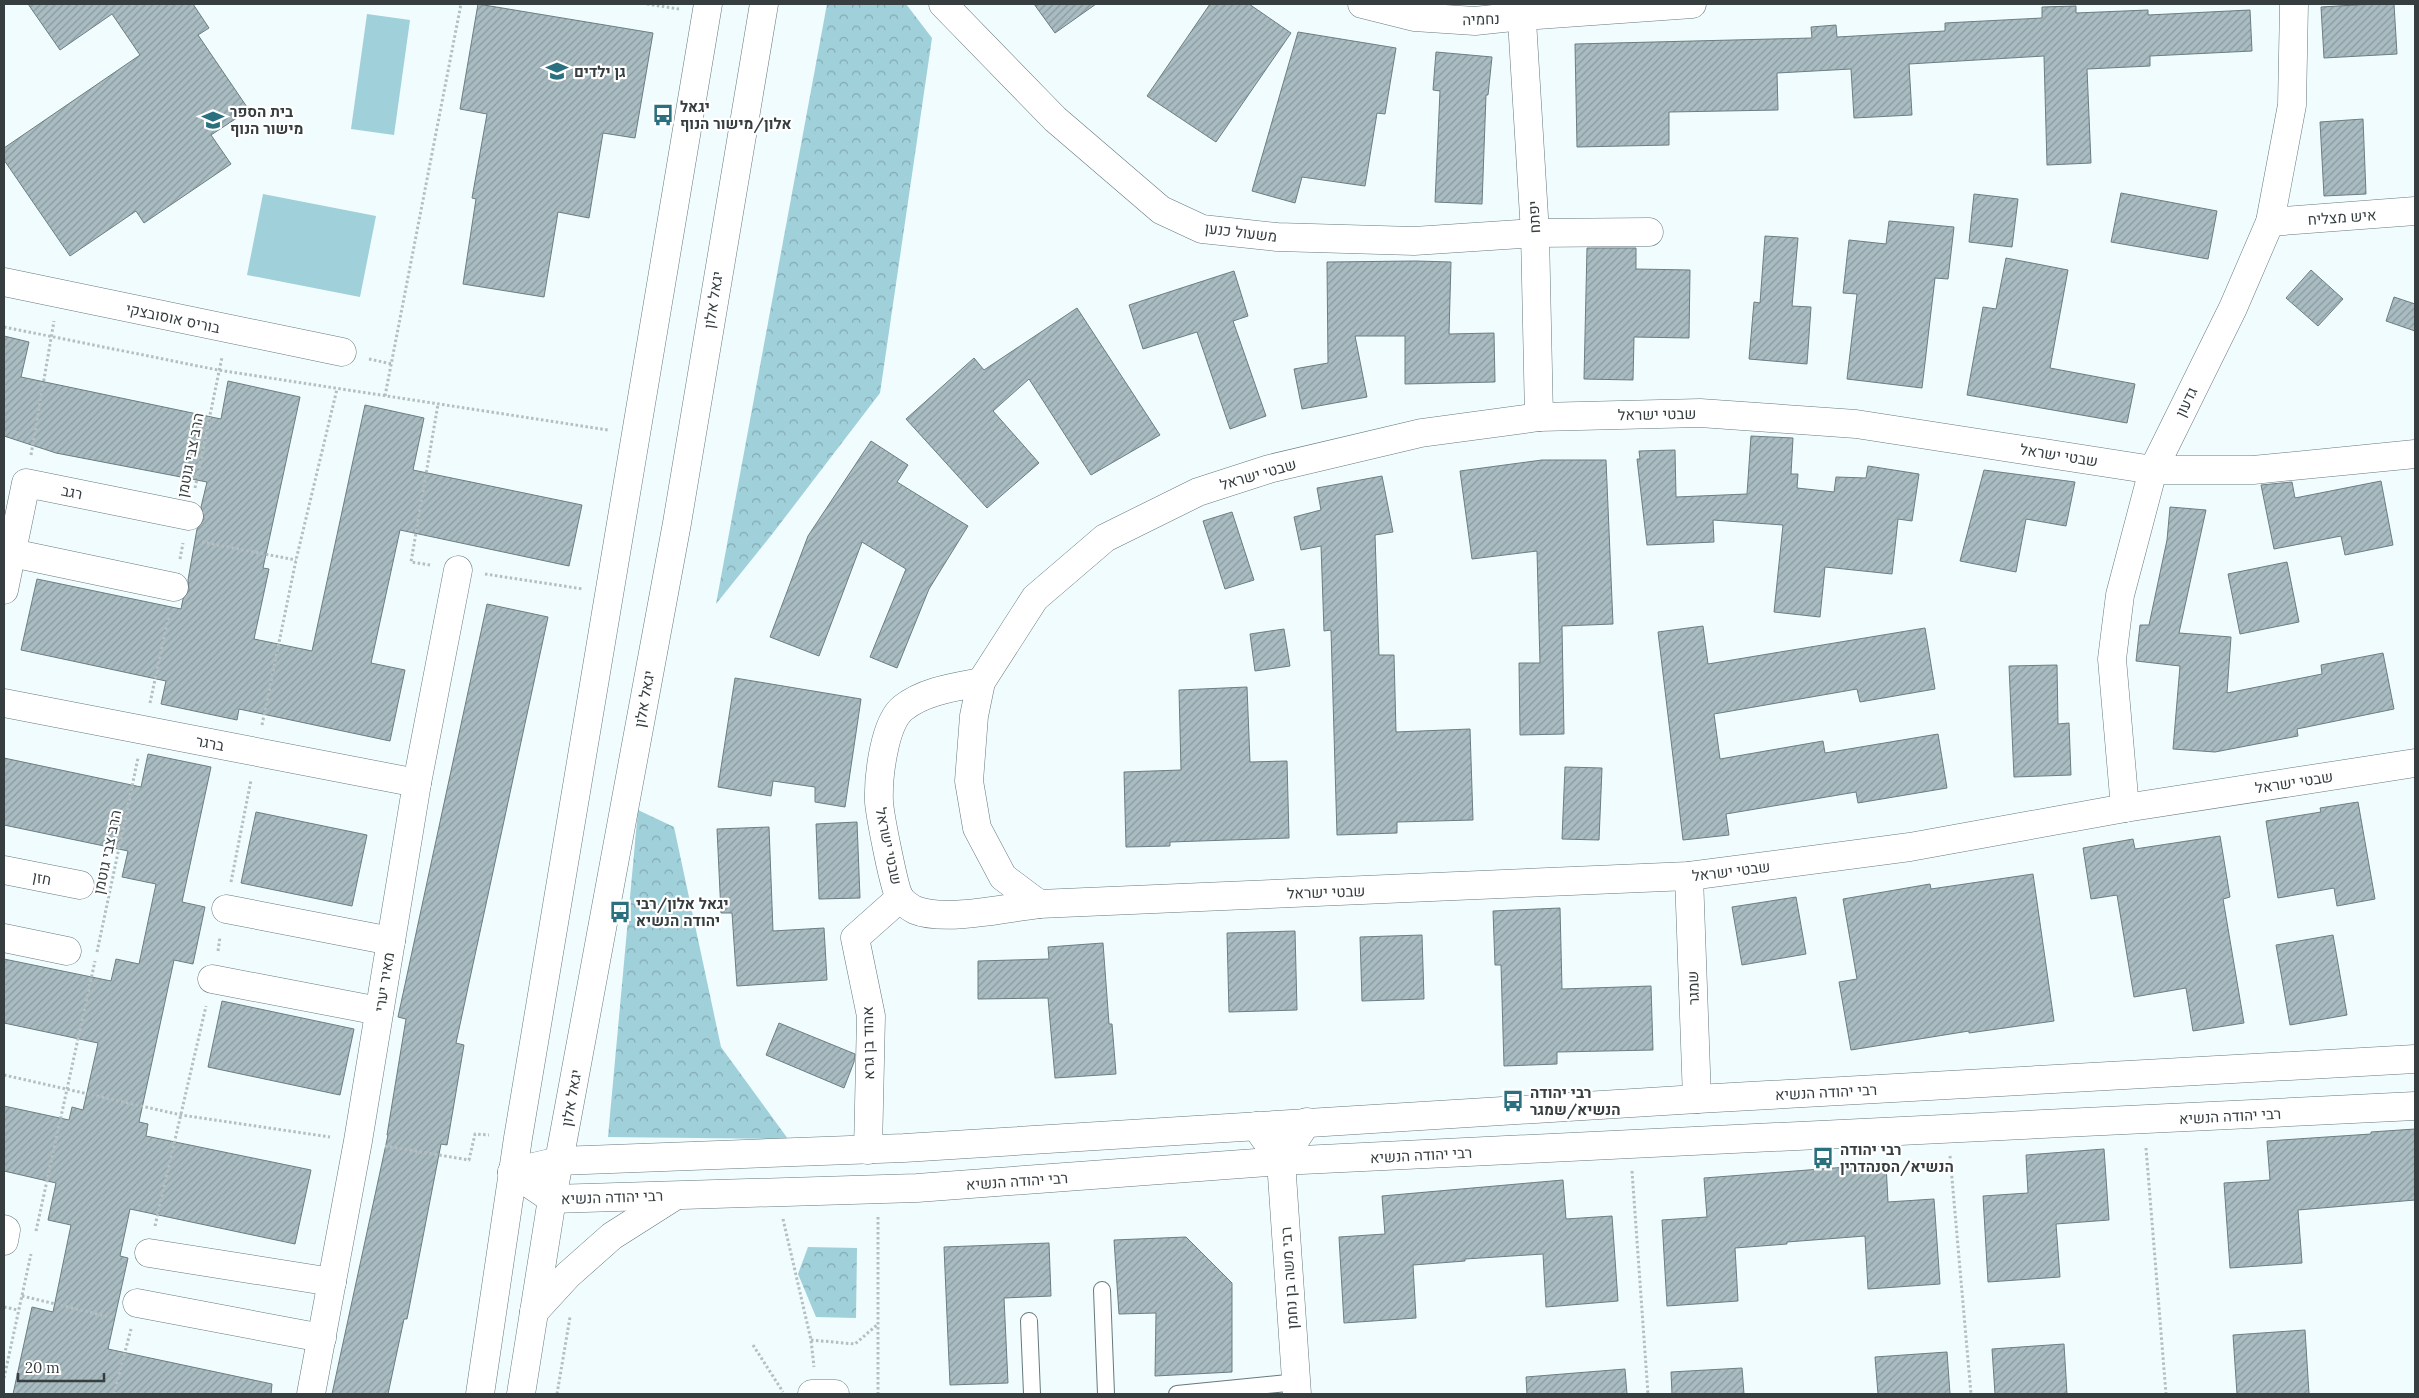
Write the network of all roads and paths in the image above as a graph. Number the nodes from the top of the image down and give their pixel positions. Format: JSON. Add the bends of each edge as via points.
{"nodes":[{"id":1,"x":462,"y":4,"type":"edge"},
{"id":2,"x":708,"y":4,"type":"edge"},
{"id":3,"x":764,"y":4,"type":"edge"},
{"id":4,"x":943,"y":4,"type":"edge"},
{"id":5,"x":1362,"y":4,"type":"edge"},
{"id":6,"x":1692,"y":4,"type":"edge"},
{"id":7,"x":2294,"y":4,"type":"edge"},
{"id":8,"x":1521,"y":10,"type":"edge"},
{"id":9,"x":2415,"y":211,"type":"edge"},
{"id":10,"x":2270,"y":222,"type":"junction"},
{"id":11,"x":1649,"y":232,"type":"dead end"},
{"id":12,"x":1535,"y":233,"type":"junction"},
{"id":13,"x":4,"y":282,"type":"edge"},
{"id":14,"x":60,"y":294,"type":"junction"},
{"id":15,"x":4,"y":327,"type":"edge"},
{"id":16,"x":228,"y":330,"type":"junction"},
{"id":17,"x":51,"y":336,"type":"junction"},
{"id":18,"x":342,"y":352,"type":"dead end"},
{"id":19,"x":218,"y":370,"type":"junction"},
{"id":20,"x":385,"y":396,"type":"junction"},
{"id":21,"x":438,"y":404,"type":"junction"},
{"id":22,"x":1540,"y":417,"type":"junction"},
{"id":23,"x":636,"y":434,"type":"junction"},
{"id":24,"x":2415,"y":454,"type":"edge"},
{"id":25,"x":2153,"y":470,"type":"junction"},
{"id":26,"x":26,"y":483,"type":"junction"},
{"id":27,"x":187,"y":527,"type":"junction"},
{"id":28,"x":12,"y":553,"type":"junction"},
{"id":29,"x":296,"y":560,"type":"dead end"},
{"id":30,"x":458,"y":570,"type":"junction"},
{"id":31,"x":174,"y":587,"type":"junction"},
{"id":32,"x":4,"y":590,"type":"edge"},
{"id":33,"x":608,"y":594,"type":"junction"},
{"id":34,"x":981,"y":682,"type":"junction"},
{"id":35,"x":4,"y":703,"type":"edge"},
{"id":36,"x":144,"y":730,"type":"junction"},
{"id":37,"x":2415,"y":763,"type":"edge"},
{"id":38,"x":417,"y":783,"type":"junction"},
{"id":39,"x":2125,"y":808,"type":"junction"},
{"id":40,"x":4,"y":870,"type":"edge"},
{"id":41,"x":1688,"y":876,"type":"junction"},
{"id":42,"x":80,"y":885,"type":"dead end"},
{"id":43,"x":900,"y":898,"type":"junction"},
{"id":44,"x":1039,"y":904,"type":"junction"},
{"id":45,"x":226,"y":909,"type":"dead end"},
{"id":46,"x":4,"y":938,"type":"edge"},
{"id":47,"x":391,"y":941,"type":"junction"},
{"id":48,"x":67,"y":951,"type":"dead end"},
{"id":49,"x":212,"y":978,"type":"dead end"},
{"id":50,"x":379,"y":1012,"type":"junction"},
{"id":51,"x":2415,"y":1059,"type":"edge"},
{"id":52,"x":4,"y":1075,"type":"edge"},
{"id":53,"x":67,"y":1091,"type":"junction"},
{"id":54,"x":1697,"y":1099,"type":"junction"},
{"id":55,"x":2415,"y":1106,"type":"edge"},
{"id":56,"x":2143,"y":1120,"type":"junction"},
{"id":57,"x":1307,"y":1122,"type":"junction"},
{"id":58,"x":1256,"y":1126,"type":"junction"},
{"id":59,"x":1948,"y":1130,"type":"junction"},
{"id":60,"x":518,"y":1138,"type":"junction"},
{"id":61,"x":358,"y":1141,"type":"junction"},
{"id":62,"x":1630,"y":1146,"type":"junction"},
{"id":63,"x":868,"y":1150,"type":"junction"},
{"id":64,"x":559,"y":1161,"type":"junction"},
{"id":65,"x":1281,"y":1161,"type":"junction"},
{"id":66,"x":512,"y":1172,"type":"junction"},
{"id":67,"x":878,"y":1189,"type":"junction"},
{"id":68,"x":776,"y":1192,"type":"junction"},
{"id":69,"x":676,"y":1195,"type":"junction"},
{"id":70,"x":552,"y":1199,"type":"junction"},
{"id":71,"x":4,"y":1229,"type":"edge"},
{"id":72,"x":35,"y":1236,"type":"dead end"},
{"id":73,"x":4,"y":1241,"type":"edge"},
{"id":74,"x":31,"y":1253,"type":"dead end"},
{"id":75,"x":149,"y":1253,"type":"dead end"},
{"id":76,"x":332,"y":1282,"type":"junction"},
{"id":77,"x":1102,"y":1290,"type":"dead end"},
{"id":78,"x":22,"y":1296,"type":"junction"},
{"id":79,"x":4,"y":1308,"type":"edge"},
{"id":80,"x":18,"y":1310,"type":"junction"},
{"id":81,"x":130,"y":1312,"type":"joint"},
{"id":82,"x":534,"y":1312,"type":"junction"},
{"id":83,"x":1029,"y":1321,"type":"dead end"},
{"id":84,"x":878,"y":1324,"type":"junction"},
{"id":85,"x":322,"y":1338,"type":"junction"},
{"id":86,"x":811,"y":1340,"type":"junction"},
{"id":87,"x":753,"y":1345,"type":"dead end"},
{"id":88,"x":4,"y":1378,"type":"edge"},
{"id":89,"x":1297,"y":1388,"type":"edge"},
{"id":90,"x":311,"y":1394,"type":"edge"},
{"id":91,"x":480,"y":1394,"type":"edge"},
{"id":92,"x":521,"y":1394,"type":"edge"},
{"id":93,"x":784,"y":1394,"type":"edge"},
{"id":94,"x":821,"y":1394,"type":"edge"},
{"id":95,"x":878,"y":1394,"type":"edge"},
{"id":96,"x":1032,"y":1394,"type":"edge"},
{"id":97,"x":1106,"y":1394,"type":"edge"},
{"id":98,"x":1177,"y":1394,"type":"edge"},
{"id":99,"x":1648,"y":1394,"type":"edge"},
{"id":100,"x":1971,"y":1394,"type":"edge"},
{"id":101,"x":2166,"y":1394,"type":"edge"}],
"edges":[{"from":1,"to":20,"type":"path"},
{"from":2,"to":23,"type":"street"},
{"from":3,"to":64,"type":"street","name":"יגאל אלון","via":[[677,523]]},
{"from":4,"to":12,"type":"street","name":"משעול כנען","via":[[1055,119],[1161,210],[1202,229],[1277,237],[1414,241]]},
{"from":5,"to":8,"type":"street","name":"נחמיה","via":[[1414,17],[1475,21]]},
{"from":6,"to":8,"type":"street","name":"נחמיה"},
{"from":7,"to":10,"type":"street","name":"גדעון","via":[[2292,105]]},
{"from":8,"to":12,"type":"street","name":"יפתח"},
{"from":9,"to":10,"type":"street","name":"איש מצליח"},
{"from":10,"to":25,"type":"street","name":"גדעון","via":[[2233,308]]},
{"from":11,"to":12,"type":"street","name":"משעול כנען"},
{"from":12,"to":22,"type":"street","name":"יפתח"},
{"from":13,"to":14,"type":"street","name":"בוריס אוסובצקי"},
{"from":14,"to":16,"type":"street","name":"בוריס אוסובצקי"},
{"from":14,"to":17,"type":"path"},
{"from":15,"to":17,"type":"path"},
{"from":16,"to":18,"type":"street","name":"בוריס אוסובצקי"},
{"from":16,"to":19,"type":"path","name":"הרב צבי גוטמן"},
{"from":17,"to":19,"type":"path"},
{"from":17,"to":26,"type":"path"},
{"from":19,"to":20,"type":"path"},
{"from":19,"to":27,"type":"path","name":"הרב צבי גוטמן"},
{"from":20,"to":21,"type":"path"},
{"from":21,"to":23,"type":"path"},
{"from":21,"to":30,"type":"path","via":[[411,562]]},
{"from":22,"to":25,"type":"street","name":"שבטי ישראל","via":[[1700,413],[1856,424]]},
{"from":22,"to":34,"type":"street","name":"שבטי ישראל","via":[[1421,433],[1269,469],[1198,492],[1105,538],[1035,598]]},
{"from":23,"to":33,"type":"street"},
{"from":24,"to":25,"type":"street","name":"שבטי ישראל","via":[[2253,470]]},
{"from":25,"to":39,"type":"street","name":"גדעון","via":[[2120,595],[2112,659]]},
{"from":26,"to":27,"type":"street","name":"רגב"},
{"from":26,"to":28,"type":"street"},
{"from":27,"to":29,"type":"path"},
{"from":27,"to":31,"type":"path","name":"הרב צבי גוטמן"},
{"from":28,"to":31,"type":"street"},
{"from":28,"to":32,"type":"street"},
{"from":30,"to":33,"type":"path"},
{"from":30,"to":38,"type":"street","name":"מאיר יערי"},
{"from":31,"to":36,"type":"path","name":"הרב צבי גוטמן"},
{"from":33,"to":60,"type":"street"},
{"from":34,"to":43,"type":"street","name":"שבטי ישראל","via":[[938,691],[902,708],[891,725],[882,759],[879,802]]},
{"from":34,"to":44,"type":"street","name":"שבטי ישראל","via":[[974,716],[969,781],[977,828],[1002,877]]},
{"from":35,"to":36,"type":"street","name":"ברגר"},
{"from":36,"to":38,"type":"street","name":"ברגר"},
{"from":36,"to":53,"type":"path","name":"הרב צבי גוטמן"},
{"from":37,"to":39,"type":"street","name":"שבטי ישראל"},
{"from":38,"to":47,"type":"street","name":"מאיר יערי"},
{"from":39,"to":41,"type":"street","name":"שבטי ישראל","via":[[1910,847]]},
{"from":40,"to":42,"type":"street","name":"חזן"},
{"from":41,"to":44,"type":"street","name":"שבטי ישראל"},
{"from":41,"to":54,"type":"street","name":"שמגר"},
{"from":43,"to":44,"type":"street","name":"שבטי ישראל","via":[[914,910],[934,914]]},
{"from":43,"to":63,"type":"street","name":"אהוד בן גרא","via":[[855,938],[871,1016]]},
{"from":45,"to":47,"type":"street"},
{"from":46,"to":48,"type":"street"},
{"from":47,"to":50,"type":"street","name":"מאיר יערי"},
{"from":49,"to":50,"type":"street"},
{"from":50,"to":61,"type":"street","name":"מאיר יערי"},
{"from":51,"to":54,"type":"street","name":"רבי יהודה הנשיא"},
{"from":52,"to":53,"type":"path"},
{"from":53,"to":61,"type":"path","via":[[181,1115]]},
{"from":53,"to":72,"type":"path","name":"הרב צבי גוטמן"},
{"from":54,"to":57,"type":"street","name":"רבי יהודה הנשיא"},
{"from":55,"to":56,"type":"street","name":"רבי יהודה הנשיא"},
{"from":56,"to":59,"type":"street","name":"רבי יהודה הנשיא"},
{"from":56,"to":101,"type":"path"},
{"from":57,"to":58,"type":"street","name":"רבי יהודה הנשיא"},
{"from":57,"to":65,"type":"street"},
{"from":58,"to":63,"type":"street","name":"רבי יהודה הנשיא"},
{"from":58,"to":65,"type":"street"},
{"from":59,"to":62,"type":"street","name":"רבי יהודה הנשיא"},
{"from":59,"to":100,"type":"path"},
{"from":60,"to":61,"type":"path","via":[[475,1134],[469,1160]]},
{"from":60,"to":66,"type":"street"},
{"from":61,"to":76,"type":"street","name":"מאיר יערי"},
{"from":62,"to":65,"type":"street","name":"רבי יהודה הנשיא"},
{"from":62,"to":99,"type":"path"},
{"from":63,"to":64,"type":"street","name":"רבי יהודה הנשיא"},
{"from":64,"to":66,"type":"street","name":"רבי יהודה הנשיא"},
{"from":64,"to":70,"type":"street","name":"יגאל אלון"},
{"from":65,"to":67,"type":"street","name":"רבי יהודה הנשיא"},
{"from":65,"to":89,"type":"street","name":"רבי משה בן נחמן"},
{"from":66,"to":70,"type":"street","name":"רבי יהודה הנשיא"},
{"from":66,"to":91,"type":"street"},
{"from":67,"to":68,"type":"street","name":"רבי יהודה הנשיא"},
{"from":67,"to":84,"type":"path"},
{"from":68,"to":69,"type":"street","name":"רבי יהודה הנשיא"},
{"from":68,"to":86,"type":"path"},
{"from":69,"to":70,"type":"street","name":"רבי יהודה הנשיא"},
{"from":69,"to":82,"type":"street","via":[[612,1236],[568,1275]]},
{"from":70,"to":82,"type":"street","name":"יגאל אלון"},
{"from":71,"to":73,"type":"street"},
{"from":74,"to":78,"type":"path"},
{"from":75,"to":76,"type":"street"},
{"from":76,"to":85,"type":"street","name":"מאיר יערי"},
{"from":77,"to":97,"type":"lane"},
{"from":78,"to":80,"type":"path"},
{"from":78,"to":81,"type":"path"},
{"from":79,"to":80,"type":"path"},
{"from":80,"to":88,"type":"path"},
{"from":81,"to":85,"type":"street"},
{"from":82,"to":92,"type":"street","name":"יגאל אלון"},
{"from":83,"to":96,"type":"lane"},
{"from":84,"to":86,"type":"path","via":[[855,1344]]},
{"from":84,"to":95,"type":"path"},
{"from":85,"to":90,"type":"street","name":"מאיר יערי"},
{"from":86,"to":94,"type":"path"},
{"from":87,"to":93,"type":"path"},
{"from":89,"to":98,"type":"lane"}]}
